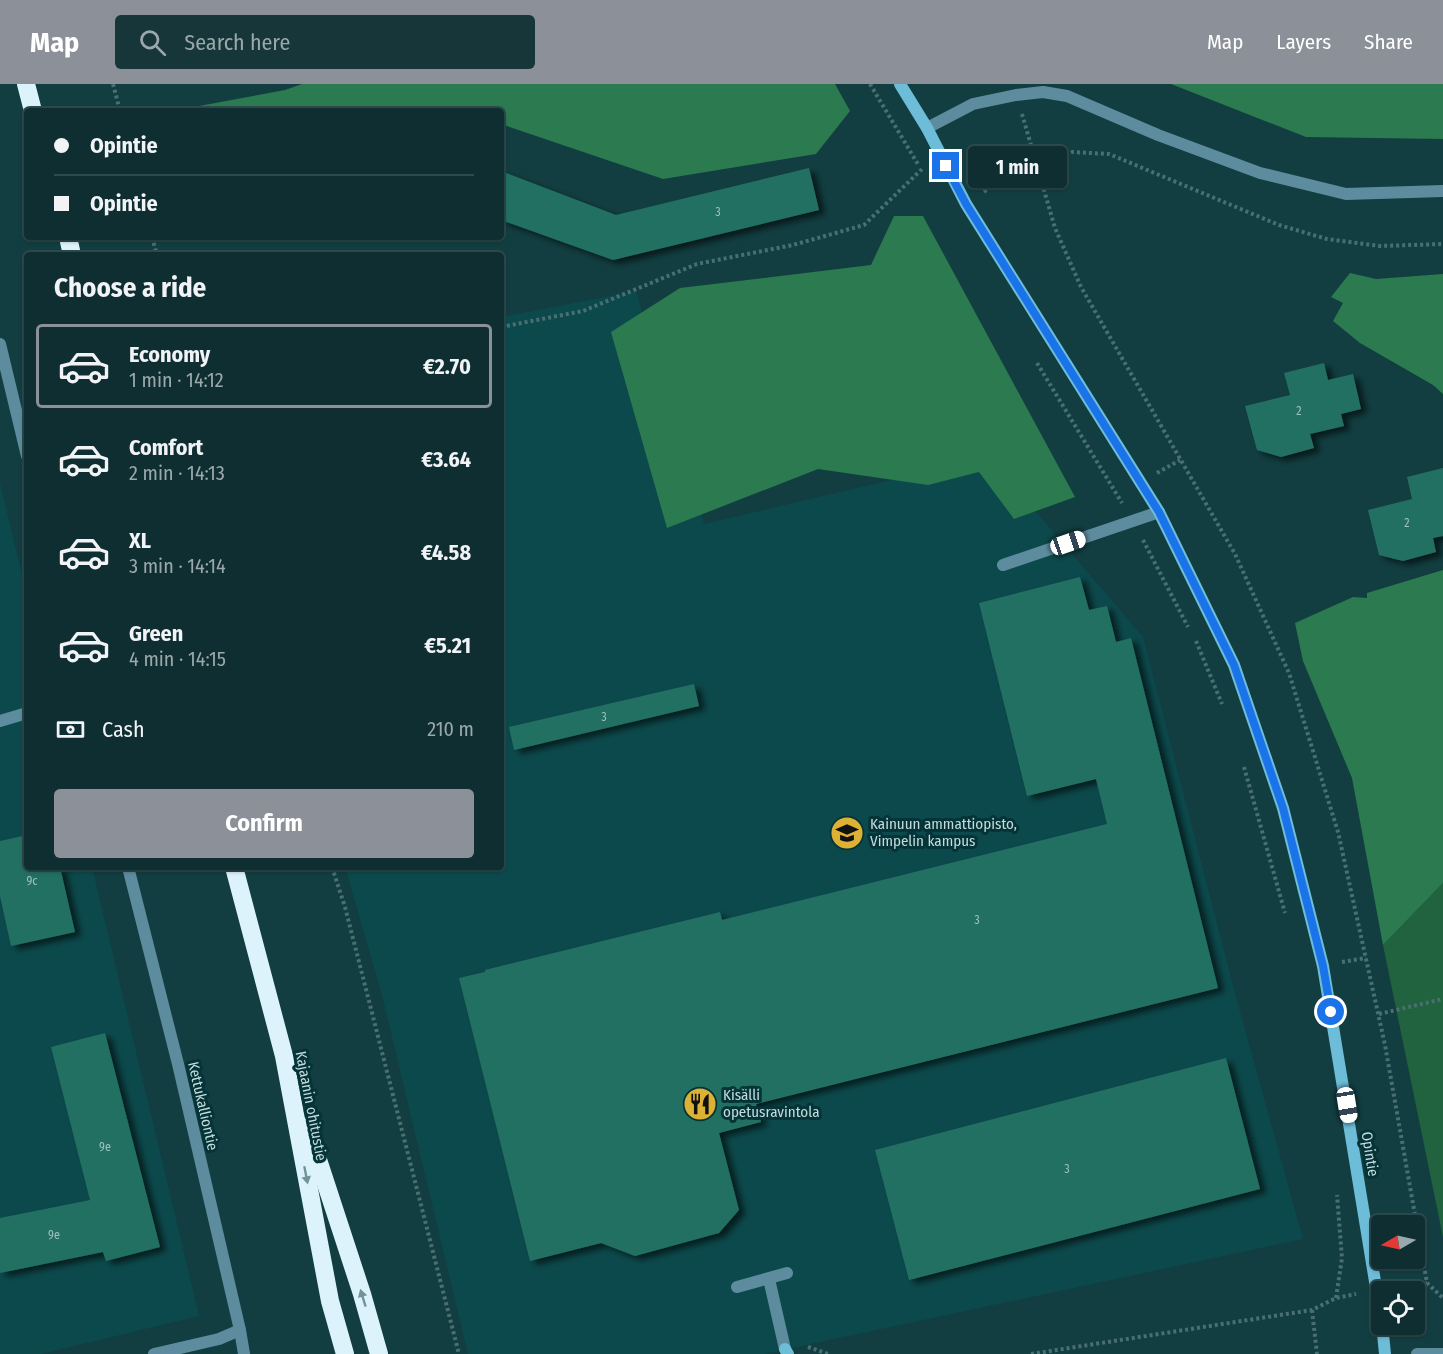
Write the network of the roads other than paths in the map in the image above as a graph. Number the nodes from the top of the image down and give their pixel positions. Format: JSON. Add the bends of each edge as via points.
{"nodes":[{"id":1,"x":26,"y":84,"type":"edge"},
{"id":2,"x":900,"y":84,"type":"edge"},
{"id":3,"x":32,"y":108,"type":"edge"},
{"id":4,"x":927,"y":128,"type":"junction"},
{"id":5,"x":1443,"y":190,"type":"edge"},
{"id":6,"x":0,"y":344,"type":"edge"},
{"id":7,"x":24,"y":444,"type":"edge"},
{"id":8,"x":1159,"y":512,"type":"junction"},
{"id":9,"x":1003,"y":566,"type":"dead end"},
{"id":10,"x":24,"y":714,"type":"edge"},
{"id":11,"x":0,"y":721,"type":"edge"},
{"id":12,"x":129,"y":870,"type":"edge"},
{"id":13,"x":235,"y":870,"type":"edge"},
{"id":14,"x":284,"y":1056,"type":"junction"},
{"id":15,"x":787,"y":1273,"type":"dead end"},
{"id":16,"x":769,"y":1279,"type":"junction"},
{"id":17,"x":1376,"y":1281,"type":"edge"},
{"id":18,"x":737,"y":1287,"type":"dead end"},
{"id":19,"x":240,"y":1330,"type":"junction"},
{"id":20,"x":1383,"y":1335,"type":"edge"},
{"id":21,"x":786,"y":1352,"type":"edge"},
{"id":22,"x":1443,"y":1353,"type":"edge"},
{"id":23,"x":154,"y":1354,"type":"edge"},
{"id":24,"x":244,"y":1354,"type":"edge"},
{"id":25,"x":345,"y":1354,"type":"edge"},
{"id":26,"x":379,"y":1354,"type":"edge"},
{"id":27,"x":1385,"y":1354,"type":"edge"},
{"id":28,"x":1417,"y":1354,"type":"edge"}],
"edges":[{"from":1,"to":3,"type":"highway"},
{"from":2,"to":4,"type":"street","name":"Opintie"},
{"from":4,"to":5,"type":"street","via":[[973,104],[1043,92],[1067,96],[1260,173],[1346,194]]},
{"from":4,"to":8,"type":"street","name":"Opintie","via":[[966,204]]},
{"from":6,"to":7,"type":"street"},
{"from":8,"to":9,"type":"street"},
{"from":8,"to":17,"type":"street","name":"Opintie","via":[[1234,665],[1283,808],[1323,966]]},
{"from":10,"to":11,"type":"street"},
{"from":12,"to":19,"type":"street","name":"Kettukalliontie"},
{"from":13,"to":14,"type":"highway","name":"Kajaanin ohitustie"},
{"from":14,"to":25,"type":"highway","name":"Kajaanin ohitustie","one_way":true,"via":[[330,1301]]},
{"from":26,"to":14,"type":"highway","one_way":true},
{"from":15,"to":16,"type":"street"},
{"from":16,"to":18,"type":"street"},
{"from":16,"to":21,"type":"street"},
{"from":19,"to":23,"type":"street","via":[[219,1339]]},
{"from":19,"to":24,"type":"street","name":"Kettukalliontie"},
{"from":20,"to":27,"type":"street","name":"Opintie"},
{"from":22,"to":28,"type":"street"}]}
